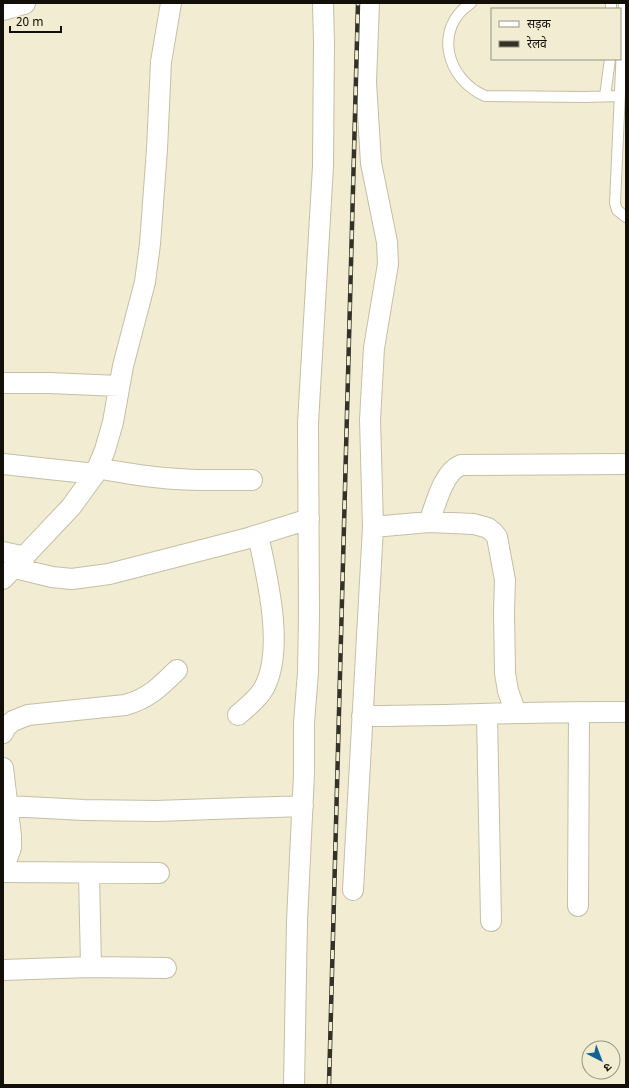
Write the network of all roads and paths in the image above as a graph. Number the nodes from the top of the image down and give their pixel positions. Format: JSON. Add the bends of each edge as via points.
{"nodes":[{"id":1,"x":24,"y":3,"type":"edge"},
{"id":2,"x":171,"y":3,"type":"edge"},
{"id":3,"x":323,"y":3,"type":"edge"},
{"id":4,"x":369,"y":3,"type":"edge"},
{"id":5,"x":471,"y":3,"type":"edge"},
{"id":6,"x":624,"y":3,"type":"edge"},
{"id":7,"x":3,"y":9,"type":"edge"},
{"id":8,"x":610,"y":60,"type":"edge"},
{"id":9,"x":605,"y":96,"type":"junction"},
{"id":10,"x":620,"y":96,"type":"junction"},
{"id":11,"x":626,"y":217,"type":"edge"},
{"id":12,"x":3,"y":384,"type":"edge"},
{"id":13,"x":119,"y":386,"type":"junction"},
{"id":14,"x":3,"y":464,"type":"edge"},
{"id":15,"x":626,"y":464,"type":"edge"},
{"id":16,"x":96,"y":471,"type":"junction"},
{"id":17,"x":252,"y":480,"type":"dead end"},
{"id":18,"x":309,"y":519,"type":"junction"},
{"id":19,"x":429,"y":522,"type":"junction"},
{"id":20,"x":373,"y":527,"type":"junction"},
{"id":21,"x":258,"y":535,"type":"junction"},
{"id":22,"x":3,"y":552,"type":"edge"},
{"id":23,"x":14,"y":568,"type":"edge"},
{"id":24,"x":177,"y":670,"type":"dead end"},
{"id":25,"x":579,"y":712,"type":"junction"},
{"id":26,"x":626,"y":712,"type":"edge"},
{"id":27,"x":516,"y":713,"type":"junction"},
{"id":28,"x":487,"y":714,"type":"junction"},
{"id":29,"x":238,"y":715,"type":"dead end"},
{"id":30,"x":362,"y":716,"type":"junction"},
{"id":31,"x":3,"y":733,"type":"edge"},
{"id":32,"x":3,"y":768,"type":"edge"},
{"id":33,"x":8,"y":806,"type":"junction"},
{"id":34,"x":303,"y":806,"type":"junction"},
{"id":35,"x":3,"y":868,"type":"edge"},
{"id":36,"x":3,"y":872,"type":"edge"},
{"id":37,"x":89,"y":873,"type":"junction"},
{"id":38,"x":159,"y":873,"type":"dead end"},
{"id":39,"x":353,"y":890,"type":"dead end"},
{"id":40,"x":578,"y":906,"type":"dead end"},
{"id":41,"x":491,"y":921,"type":"dead end"},
{"id":42,"x":91,"y":967,"type":"junction"},
{"id":43,"x":166,"y":968,"type":"dead end"},
{"id":44,"x":3,"y":970,"type":"edge"},
{"id":45,"x":294,"y":1085,"type":"edge"}],
"edges":[{"from":1,"to":7,"type":"street"},
{"from":2,"to":13,"type":"street","via":[[161,62],[154,189],[145,282]]},
{"from":3,"to":18,"type":"street","via":[[323,166],[308,423]]},
{"from":4,"to":20,"type":"street","via":[[366,82],[371,163],[387,242],[388,264],[374,348],[370,420]]},
{"from":5,"to":9,"type":"lane","via":[[459,14],[451,28],[448,54],[463,81],[474,91],[485,96]]},
{"from":6,"to":10,"type":"lane"},
{"from":8,"to":9,"type":"lane"},
{"from":9,"to":10,"type":"lane"},
{"from":10,"to":11,"type":"lane","via":[[615,203],[617,210]]},
{"from":12,"to":13,"type":"street"},
{"from":13,"to":16,"type":"street","via":[[113,422]]},
{"from":14,"to":16,"type":"street"},
{"from":15,"to":19,"type":"street","via":[[461,465],[449,474]]},
{"from":16,"to":17,"type":"street","via":[[182,479]]},
{"from":16,"to":23,"type":"street","via":[[71,507]]},
{"from":18,"to":21,"type":"street"},
{"from":18,"to":34,"type":"street","via":[[308,672],[304,723]]},
{"from":19,"to":20,"type":"street"},
{"from":19,"to":27,"type":"street","via":[[474,524],[488,528],[497,538],[505,580],[505,673]]},
{"from":20,"to":30,"type":"street"},
{"from":21,"to":23,"type":"street","via":[[117,572],[83,578],[52,577]]},
{"from":21,"to":29,"type":"street","via":[[269,592],[273,657],[270,675],[263,690]]},
{"from":22,"to":23,"type":"street"},
{"from":24,"to":31,"type":"street","via":[[157,689],[137,702],[28,715],[13,721]]},
{"from":25,"to":26,"type":"street"},
{"from":25,"to":27,"type":"street"},
{"from":25,"to":40,"type":"street"},
{"from":27,"to":28,"type":"street"},
{"from":28,"to":30,"type":"street"},
{"from":28,"to":41,"type":"street"},
{"from":30,"to":39,"type":"street"},
{"from":32,"to":33,"type":"street"},
{"from":33,"to":34,"type":"street","via":[[156,812]]},
{"from":33,"to":35,"type":"street","via":[[12,836],[11,848]]},
{"from":34,"to":45,"type":"street","via":[[297,921]]},
{"from":36,"to":37,"type":"street"},
{"from":37,"to":38,"type":"street"},
{"from":37,"to":42,"type":"street"},
{"from":42,"to":43,"type":"street"},
{"from":42,"to":44,"type":"street"}]}
